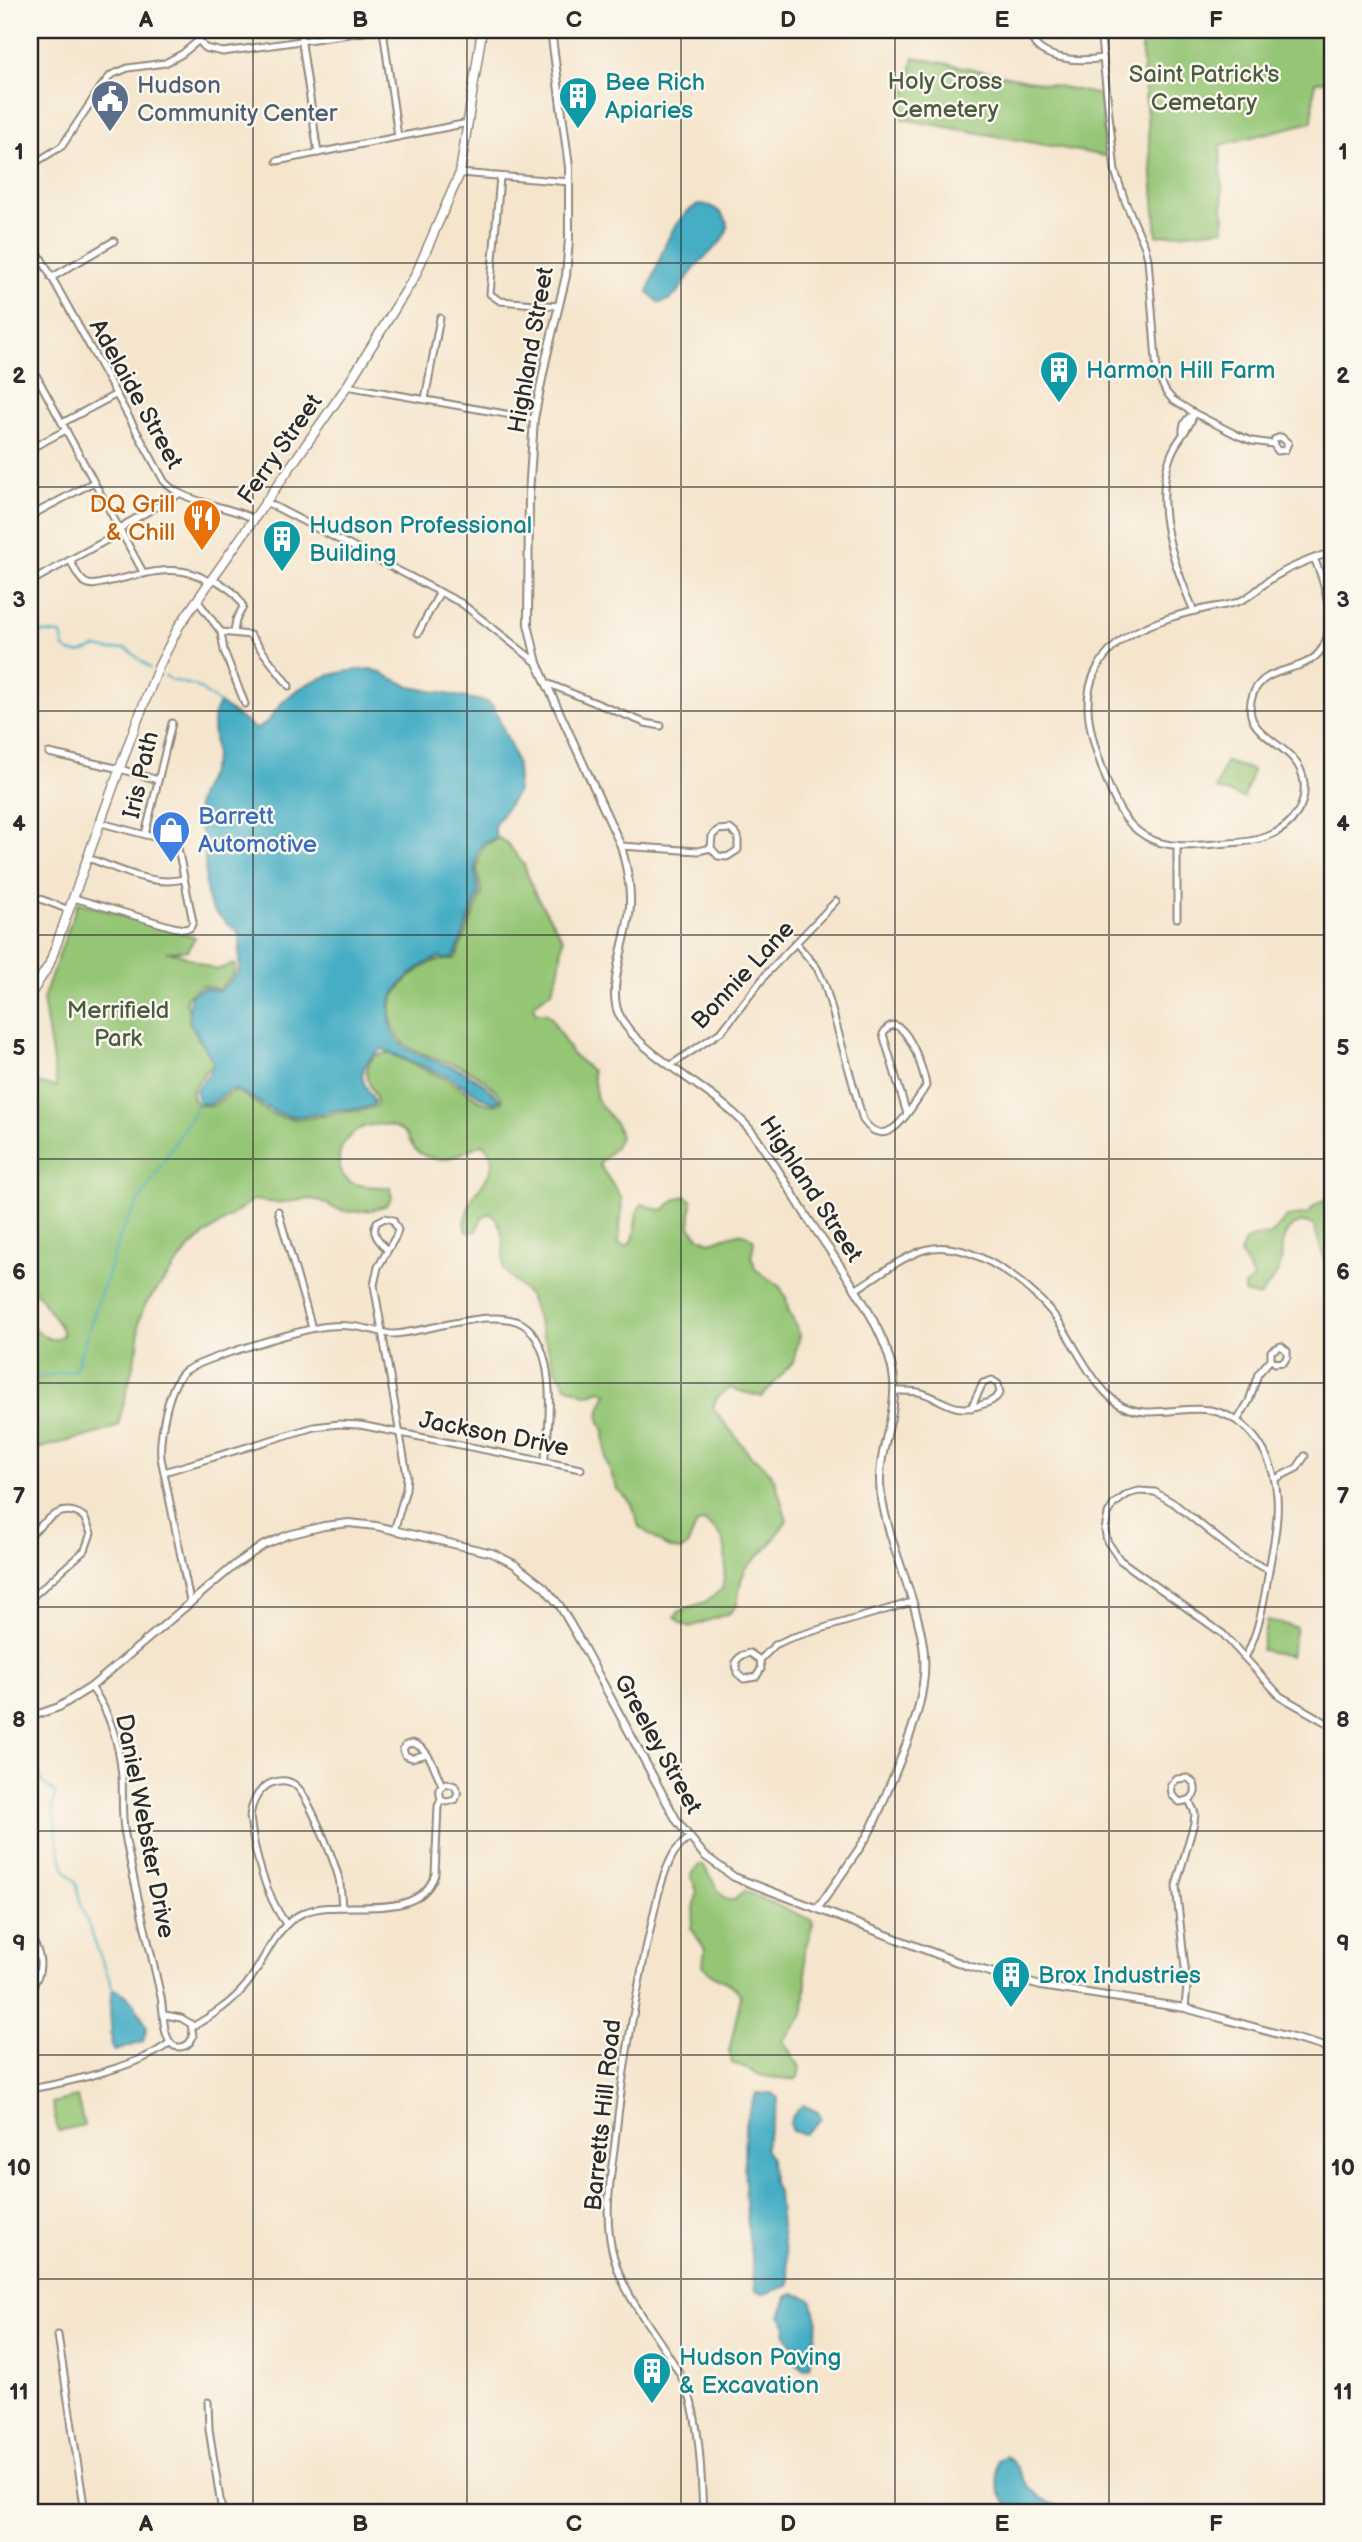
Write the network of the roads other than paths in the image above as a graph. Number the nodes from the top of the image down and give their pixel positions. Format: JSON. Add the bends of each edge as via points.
{"nodes":[{"id":1,"x":191,"y":30,"type":"edge"},
{"id":2,"x":300,"y":30,"type":"edge"},
{"id":3,"x":381,"y":30,"type":"edge"},
{"id":4,"x":482,"y":30,"type":"edge"},
{"id":5,"x":551,"y":30,"type":"edge"},
{"id":6,"x":1030,"y":30,"type":"edge"},
{"id":7,"x":1100,"y":30,"type":"edge"},
{"id":8,"x":198,"y":41,"type":"junction"},
{"id":9,"x":301,"y":41,"type":"junction"},
{"id":10,"x":1103,"y":58,"type":"junction"},
{"id":11,"x":468,"y":123,"type":"junction"},
{"id":12,"x":398,"y":137,"type":"junction"},
{"id":13,"x":318,"y":153,"type":"junction"},
{"id":14,"x":277,"y":161,"type":"dead end"},
{"id":15,"x":30,"y":166,"type":"edge"},
{"id":16,"x":460,"y":173,"type":"junction"},
{"id":17,"x":500,"y":177,"type":"junction"},
{"id":18,"x":570,"y":182,"type":"junction"},
{"id":19,"x":30,"y":238,"type":"edge"},
{"id":20,"x":114,"y":241,"type":"dead end"},
{"id":21,"x":32,"y":247,"type":"edge"},
{"id":22,"x":51,"y":278,"type":"junction"},
{"id":23,"x":558,"y":306,"type":"junction"},
{"id":24,"x":440,"y":318,"type":"dead end"},
{"id":25,"x":30,"y":364,"type":"edge"},
{"id":26,"x":38,"y":378,"type":"junction"},
{"id":27,"x":30,"y":383,"type":"edge"},
{"id":28,"x":347,"y":386,"type":"junction"},
{"id":29,"x":115,"y":395,"type":"junction"},
{"id":30,"x":425,"y":399,"type":"junction"},
{"id":31,"x":1194,"y":413,"type":"junction"},
{"id":32,"x":534,"y":419,"type":"junction"},
{"id":33,"x":62,"y":423,"type":"junction"},
{"id":34,"x":66,"y":430,"type":"junction"},
{"id":35,"x":1273,"y":444,"type":"dead end"},
{"id":36,"x":30,"y":449,"type":"edge"},
{"id":37,"x":94,"y":482,"type":"junction"},
{"id":38,"x":179,"y":494,"type":"junction"},
{"id":39,"x":266,"y":502,"type":"junction"},
{"id":40,"x":30,"y":516,"type":"edge"},
{"id":41,"x":254,"y":519,"type":"junction"},
{"id":42,"x":120,"y":529,"type":"junction"},
{"id":43,"x":1332,"y":552,"type":"edge"},
{"id":44,"x":1314,"y":558,"type":"junction"},
{"id":45,"x":70,"y":560,"type":"junction"},
{"id":46,"x":144,"y":574,"type":"junction"},
{"id":47,"x":211,"y":580,"type":"junction"},
{"id":48,"x":30,"y":582,"type":"edge"},
{"id":49,"x":440,"y":592,"type":"junction"},
{"id":50,"x":197,"y":600,"type":"junction"},
{"id":51,"x":1194,"y":611,"type":"junction"},
{"id":52,"x":221,"y":632,"type":"junction"},
{"id":53,"x":234,"y":632,"type":"junction"},
{"id":54,"x":418,"y":633,"type":"dead end"},
{"id":55,"x":537,"y":663,"type":"junction"},
{"id":56,"x":548,"y":684,"type":"junction"},
{"id":57,"x":289,"y":686,"type":"dead end"},
{"id":58,"x":245,"y":704,"type":"dead end"},
{"id":59,"x":172,"y":723,"type":"dead end"},
{"id":60,"x":661,"y":726,"type":"dead end"},
{"id":61,"x":49,"y":753,"type":"dead end"},
{"id":62,"x":120,"y":769,"type":"junction"},
{"id":63,"x":158,"y":780,"type":"junction"},
{"id":64,"x":101,"y":823,"type":"junction"},
{"id":65,"x":145,"y":835,"type":"junction"},
{"id":66,"x":1177,"y":845,"type":"junction"},
{"id":67,"x":621,"y":846,"type":"junction"},
{"id":68,"x":711,"y":848,"type":"junction"},
{"id":69,"x":88,"y":858,"type":"junction"},
{"id":70,"x":183,"y":879,"type":"junction"},
{"id":71,"x":30,"y":895,"type":"edge"},
{"id":72,"x":74,"y":898,"type":"junction"},
{"id":73,"x":836,"y":901,"type":"dead end"},
{"id":74,"x":69,"y":910,"type":"junction"},
{"id":75,"x":1178,"y":918,"type":"dead end"},
{"id":76,"x":796,"y":943,"type":"junction"},
{"id":77,"x":30,"y":995,"type":"edge"},
{"id":78,"x":671,"y":1065,"type":"junction"},
{"id":79,"x":907,"y":1114,"type":"junction"},
{"id":80,"x":278,"y":1211,"type":"dead end"},
{"id":81,"x":387,"y":1250,"type":"junction"},
{"id":82,"x":855,"y":1290,"type":"junction"},
{"id":83,"x":312,"y":1328,"type":"junction"},
{"id":84,"x":382,"y":1332,"type":"junction"},
{"id":85,"x":1271,"y":1359,"type":"dead end"},
{"id":86,"x":894,"y":1391,"type":"junction"},
{"id":87,"x":971,"y":1408,"type":"junction"},
{"id":88,"x":1237,"y":1421,"type":"junction"},
{"id":89,"x":401,"y":1433,"type":"junction"},
{"id":90,"x":1305,"y":1456,"type":"dead end"},
{"id":91,"x":544,"y":1462,"type":"junction"},
{"id":92,"x":581,"y":1469,"type":"dead end"},
{"id":93,"x":164,"y":1472,"type":"junction"},
{"id":94,"x":1275,"y":1479,"type":"junction"},
{"id":95,"x":394,"y":1531,"type":"junction"},
{"id":96,"x":30,"y":1535,"type":"edge"},
{"id":97,"x":1269,"y":1570,"type":"junction"},
{"id":98,"x":30,"y":1599,"type":"edge"},
{"id":99,"x":190,"y":1601,"type":"junction"},
{"id":100,"x":912,"y":1602,"type":"junction"},
{"id":101,"x":1246,"y":1656,"type":"junction"},
{"id":102,"x":760,"y":1660,"type":"junction"},
{"id":103,"x":91,"y":1687,"type":"junction"},
{"id":104,"x":30,"y":1717,"type":"edge"},
{"id":105,"x":1332,"y":1726,"type":"edge"},
{"id":106,"x":427,"y":1754,"type":"dead end"},
{"id":107,"x":442,"y":1785,"type":"junction"},
{"id":108,"x":442,"y":1800,"type":"junction"},
{"id":109,"x":1189,"y":1800,"type":"junction"},
{"id":110,"x":689,"y":1838,"type":"junction"},
{"id":111,"x":342,"y":1907,"type":"junction"},
{"id":112,"x":818,"y":1908,"type":"junction"},
{"id":113,"x":286,"y":1924,"type":"junction"},
{"id":114,"x":30,"y":1937,"type":"edge"},
{"id":115,"x":30,"y":1990,"type":"edge"},
{"id":116,"x":1185,"y":2007,"type":"junction"},
{"id":117,"x":165,"y":2015,"type":"junction"},
{"id":118,"x":192,"y":2027,"type":"junction"},
{"id":119,"x":169,"y":2043,"type":"junction"},
{"id":120,"x":1332,"y":2049,"type":"edge"},
{"id":121,"x":30,"y":2089,"type":"edge"},
{"id":122,"x":58,"y":2335,"type":"dead end"},
{"id":123,"x":208,"y":2402,"type":"dead end"},
{"id":124,"x":85,"y":2512,"type":"edge"},
{"id":125,"x":222,"y":2512,"type":"edge"},
{"id":126,"x":703,"y":2512,"type":"edge"}],
"edges":[{"from":1,"to":8,"type":"street"},
{"from":2,"to":9,"type":"street"},
{"from":3,"to":9,"type":"street"},
{"from":3,"to":12,"type":"street"},
{"from":4,"to":11,"type":"main road","name":"Ferry Street"},
{"from":5,"to":18,"type":"street","name":"Highland Street"},
{"from":6,"to":10,"type":"street","via":[[1036,46],[1071,60]]},
{"from":7,"to":10,"type":"street"},
{"from":8,"to":9,"type":"street","via":[[223,52]]},
{"from":8,"to":15,"type":"street","via":[[165,63],[111,75],[62,146]]},
{"from":9,"to":13,"type":"street"},
{"from":10,"to":31,"type":"street","via":[[1115,171],[1146,247],[1157,373],[1169,396]]},
{"from":11,"to":12,"type":"street"},
{"from":11,"to":16,"type":"main road","name":"Ferry Street"},
{"from":12,"to":13,"type":"street"},
{"from":13,"to":14,"type":"street"},
{"from":16,"to":17,"type":"street"},
{"from":16,"to":28,"type":"main road","name":"Ferry Street","via":[[415,276]]},
{"from":17,"to":18,"type":"street"},
{"from":17,"to":23,"type":"street","via":[[490,294],[500,301]]},
{"from":18,"to":23,"type":"street","name":"Highland Street","via":[[567,267]]},
{"from":19,"to":21,"type":"street","name":"Adelaide Street"},
{"from":20,"to":22,"type":"street"},
{"from":21,"to":22,"type":"street","name":"Adelaide Street"},
{"from":22,"to":29,"type":"street","name":"Adelaide Street"},
{"from":23,"to":32,"type":"street","name":"Highland Street"},
{"from":24,"to":30,"type":"street"},
{"from":25,"to":26,"type":"street"},
{"from":26,"to":27,"type":"street"},
{"from":26,"to":33,"type":"street"},
{"from":28,"to":30,"type":"street"},
{"from":28,"to":39,"type":"main road","name":"Ferry Street"},
{"from":29,"to":33,"type":"street"},
{"from":29,"to":38,"type":"street","name":"Adelaide Street","via":[[154,466],[168,487]]},
{"from":30,"to":32,"type":"street"},
{"from":31,"to":35,"type":"street","via":[[1252,441]]},
{"from":31,"to":51,"type":"street","via":[[1170,457],[1164,506],[1170,542]]},
{"from":32,"to":55,"type":"street","name":"Highland Street","via":[[527,583],[529,632]]},
{"from":33,"to":34,"type":"street"},
{"from":34,"to":36,"type":"street"},
{"from":34,"to":37,"type":"street"},
{"from":37,"to":40,"type":"street"},
{"from":37,"to":42,"type":"street"},
{"from":38,"to":41,"type":"street","name":"Adelaide Street"},
{"from":38,"to":42,"type":"street"},
{"from":39,"to":41,"type":"main road","name":"Ferry Street"},
{"from":39,"to":49,"type":"street"},
{"from":41,"to":47,"type":"main road","name":"Ferry Street"},
{"from":42,"to":45,"type":"street"},
{"from":42,"to":46,"type":"street"},
{"from":43,"to":44,"type":"street"},
{"from":44,"to":51,"type":"street","via":[[1272,578],[1237,603]]},
{"from":44,"to":66,"type":"street","via":[[1329,601],[1324,645],[1307,663],[1265,678],[1251,705],[1257,729],[1292,754],[1299,765],[1304,777],[1303,802],[1289,823],[1256,841]]},
{"from":45,"to":46,"type":"street","via":[[82,580],[93,585]]},
{"from":45,"to":48,"type":"street"},
{"from":46,"to":47,"type":"street","via":[[187,571]]},
{"from":47,"to":50,"type":"main road","name":"Ferry Street"},
{"from":47,"to":53,"type":"street","via":[[235,593],[243,607]]},
{"from":49,"to":54,"type":"street"},
{"from":49,"to":55,"type":"street","via":[[461,603]]},
{"from":50,"to":52,"type":"street"},
{"from":50,"to":62,"type":"main road","name":"Ferry Street","via":[[159,666]]},
{"from":51,"to":66,"type":"street","via":[[1139,630],[1118,643],[1095,672],[1088,696],[1090,733],[1115,804],[1145,836]]},
{"from":52,"to":53,"type":"street"},
{"from":52,"to":58,"type":"street"},
{"from":53,"to":57,"type":"street","via":[[250,635]]},
{"from":55,"to":56,"type":"street","name":"Highland Street"},
{"from":56,"to":60,"type":"street"},
{"from":56,"to":67,"type":"street","name":"Highland Street"},
{"from":59,"to":63,"type":"street","name":"Iris Path"},
{"from":61,"to":62,"type":"street"},
{"from":62,"to":63,"type":"street"},
{"from":62,"to":64,"type":"main road","name":"Ferry Street"},
{"from":63,"to":65,"type":"street","name":"Iris Path"},
{"from":64,"to":65,"type":"street"},
{"from":64,"to":69,"type":"main road","name":"Ferry Street"},
{"from":65,"to":70,"type":"street","via":[[178,848]]},
{"from":66,"to":75,"type":"street"},
{"from":67,"to":68,"type":"street"},
{"from":67,"to":78,"type":"street","name":"Highland Street","via":[[631,904],[618,972],[618,1013],[631,1032]]},
{"from":68,"to":68,"type":"street","via":[[720,856],[731,856],[739,848],[738,836],[730,829],[718,830]]},
{"from":69,"to":70,"type":"street","via":[[153,880]]},
{"from":69,"to":72,"type":"main road","name":"Ferry Street"},
{"from":70,"to":72,"type":"street","via":[[193,916],[190,928]]},
{"from":71,"to":74,"type":"street"},
{"from":72,"to":74,"type":"main road","name":"Ferry Street"},
{"from":73,"to":76,"type":"street","name":"Bonnie Lane"},
{"from":74,"to":77,"type":"main road","name":"Ferry Street","via":[[49,965]]},
{"from":76,"to":78,"type":"street","name":"Bonnie Lane","via":[[759,981],[722,1031]]},
{"from":76,"to":79,"type":"street","via":[[825,985],[863,1120],[874,1131],[885,1133]]},
{"from":78,"to":82,"type":"street","name":"Highland Street","via":[[746,1123]]},
{"from":79,"to":79,"type":"street","via":[[925,1080],[911,1039],[893,1026],[884,1030],[883,1039]]},
{"from":80,"to":83,"type":"street"},
{"from":81,"to":81,"type":"street","via":[[374,1230],[384,1218],[393,1220],[398,1230]]},
{"from":81,"to":84,"type":"street","via":[[374,1279]]},
{"from":82,"to":86,"type":"street","name":"Highland Street","via":[[889,1360]]},
{"from":82,"to":88,"type":"street","via":[[922,1250],[941,1247],[968,1253],[1034,1292],[1053,1312],[1102,1388],[1121,1406],[1152,1412],[1209,1410]]},
{"from":83,"to":84,"type":"street","via":[[340,1326]]},
{"from":83,"to":93,"type":"street","via":[[209,1360],[181,1375],[161,1433]]},
{"from":84,"to":89,"type":"street"},
{"from":84,"to":91,"type":"street","via":[[396,1334],[508,1318],[528,1328],[540,1347],[551,1413]]},
{"from":85,"to":88,"type":"street","via":[[1258,1374],[1250,1401]]},
{"from":86,"to":87,"type":"street","via":[[914,1391],[953,1408]]},
{"from":86,"to":100,"type":"street","name":"Highland Street","via":[[880,1465],[880,1490]]},
{"from":87,"to":87,"type":"street","via":[[983,1383],[992,1380],[998,1384],[996,1399]]},
{"from":88,"to":94,"type":"street","via":[[1264,1450]]},
{"from":89,"to":91,"type":"street","name":"Jackson Drive"},
{"from":89,"to":93,"type":"street","name":"Jackson Drive","via":[[360,1425],[326,1425]]},
{"from":89,"to":95,"type":"street","via":[[407,1489]]},
{"from":90,"to":94,"type":"street","via":[[1297,1468]]},
{"from":91,"to":92,"type":"street","name":"Jackson Drive"},
{"from":93,"to":99,"type":"street"},
{"from":94,"to":97,"type":"street","via":[[1276,1522]]},
{"from":95,"to":99,"type":"street","name":"Greeley Street","via":[[349,1523],[288,1535],[242,1559]]},
{"from":95,"to":110,"type":"street","name":"Greeley Street","via":[[492,1553],[544,1587],[560,1606]]},
{"from":96,"to":98,"type":"street","via":[[54,1514],[68,1510],[84,1517],[91,1533],[85,1550]]},
{"from":97,"to":101,"type":"street","via":[[1259,1629]]},
{"from":97,"to":101,"type":"street","via":[[1240,1556],[1156,1493],[1128,1494],[1114,1504],[1107,1519],[1107,1541],[1116,1556]]},
{"from":99,"to":103,"type":"street","name":"Greeley Street"},
{"from":100,"to":102,"type":"street","via":[[790,1638]]},
{"from":100,"to":112,"type":"street","name":"Highland Street","via":[[924,1657],[918,1709],[872,1826]]},
{"from":101,"to":105,"type":"street","via":[[1280,1696]]},
{"from":102,"to":102,"type":"street","via":[[750,1653],[742,1655],[736,1661],[737,1673],[752,1679],[761,1669]]},
{"from":103,"to":104,"type":"street","name":"Greeley Street","via":[[59,1707]]},
{"from":103,"to":117,"type":"street","name":"Daniel Webster Drive","via":[[107,1711],[117,1752],[123,1827]]},
{"from":106,"to":107,"type":"street"},
{"from":107,"to":108,"type":"street"},
{"from":107,"to":108,"type":"street","via":[[453,1784],[458,1793],[452,1802]]},
{"from":108,"to":111,"type":"street","via":[[435,1874],[423,1893],[402,1904]]},
{"from":109,"to":109,"type":"street","via":[[1178,1801],[1172,1794],[1171,1785],[1177,1779],[1186,1777],[1194,1782],[1195,1794]]},
{"from":109,"to":116,"type":"street","via":[[1194,1824],[1176,1892],[1187,1986]]},
{"from":110,"to":112,"type":"street","name":"Greeley Street","via":[[734,1877]]},
{"from":110,"to":126,"type":"street","name":"Barretts Hill Road","via":[[674,1852],[667,1871],[639,1981],[628,2034],[608,2218],[613,2256],[627,2291],[685,2383],[695,2424]]},
{"from":111,"to":113,"type":"street","via":[[313,1909]]},
{"from":111,"to":113,"type":"street","via":[[340,1883],[304,1796],[294,1784],[278,1781],[259,1793],[250,1816],[268,1894]]},
{"from":112,"to":116,"type":"street","name":"Greeley Street","via":[[1017,1981]]},
{"from":113,"to":118,"type":"street","via":[[239,1993]]},
{"from":114,"to":115,"type":"street","via":[[41,1960]]},
{"from":116,"to":120,"type":"street","name":"Greeley Street"},
{"from":117,"to":118,"type":"street","via":[[181,2018]]},
{"from":117,"to":119,"type":"street","name":"Daniel Webster Drive"},
{"from":118,"to":119,"type":"street","via":[[194,2036],[189,2044],[177,2047]]},
{"from":119,"to":121,"type":"street","via":[[152,2054],[98,2073]]},
{"from":122,"to":124,"type":"street"},
{"from":123,"to":125,"type":"street"}]}
